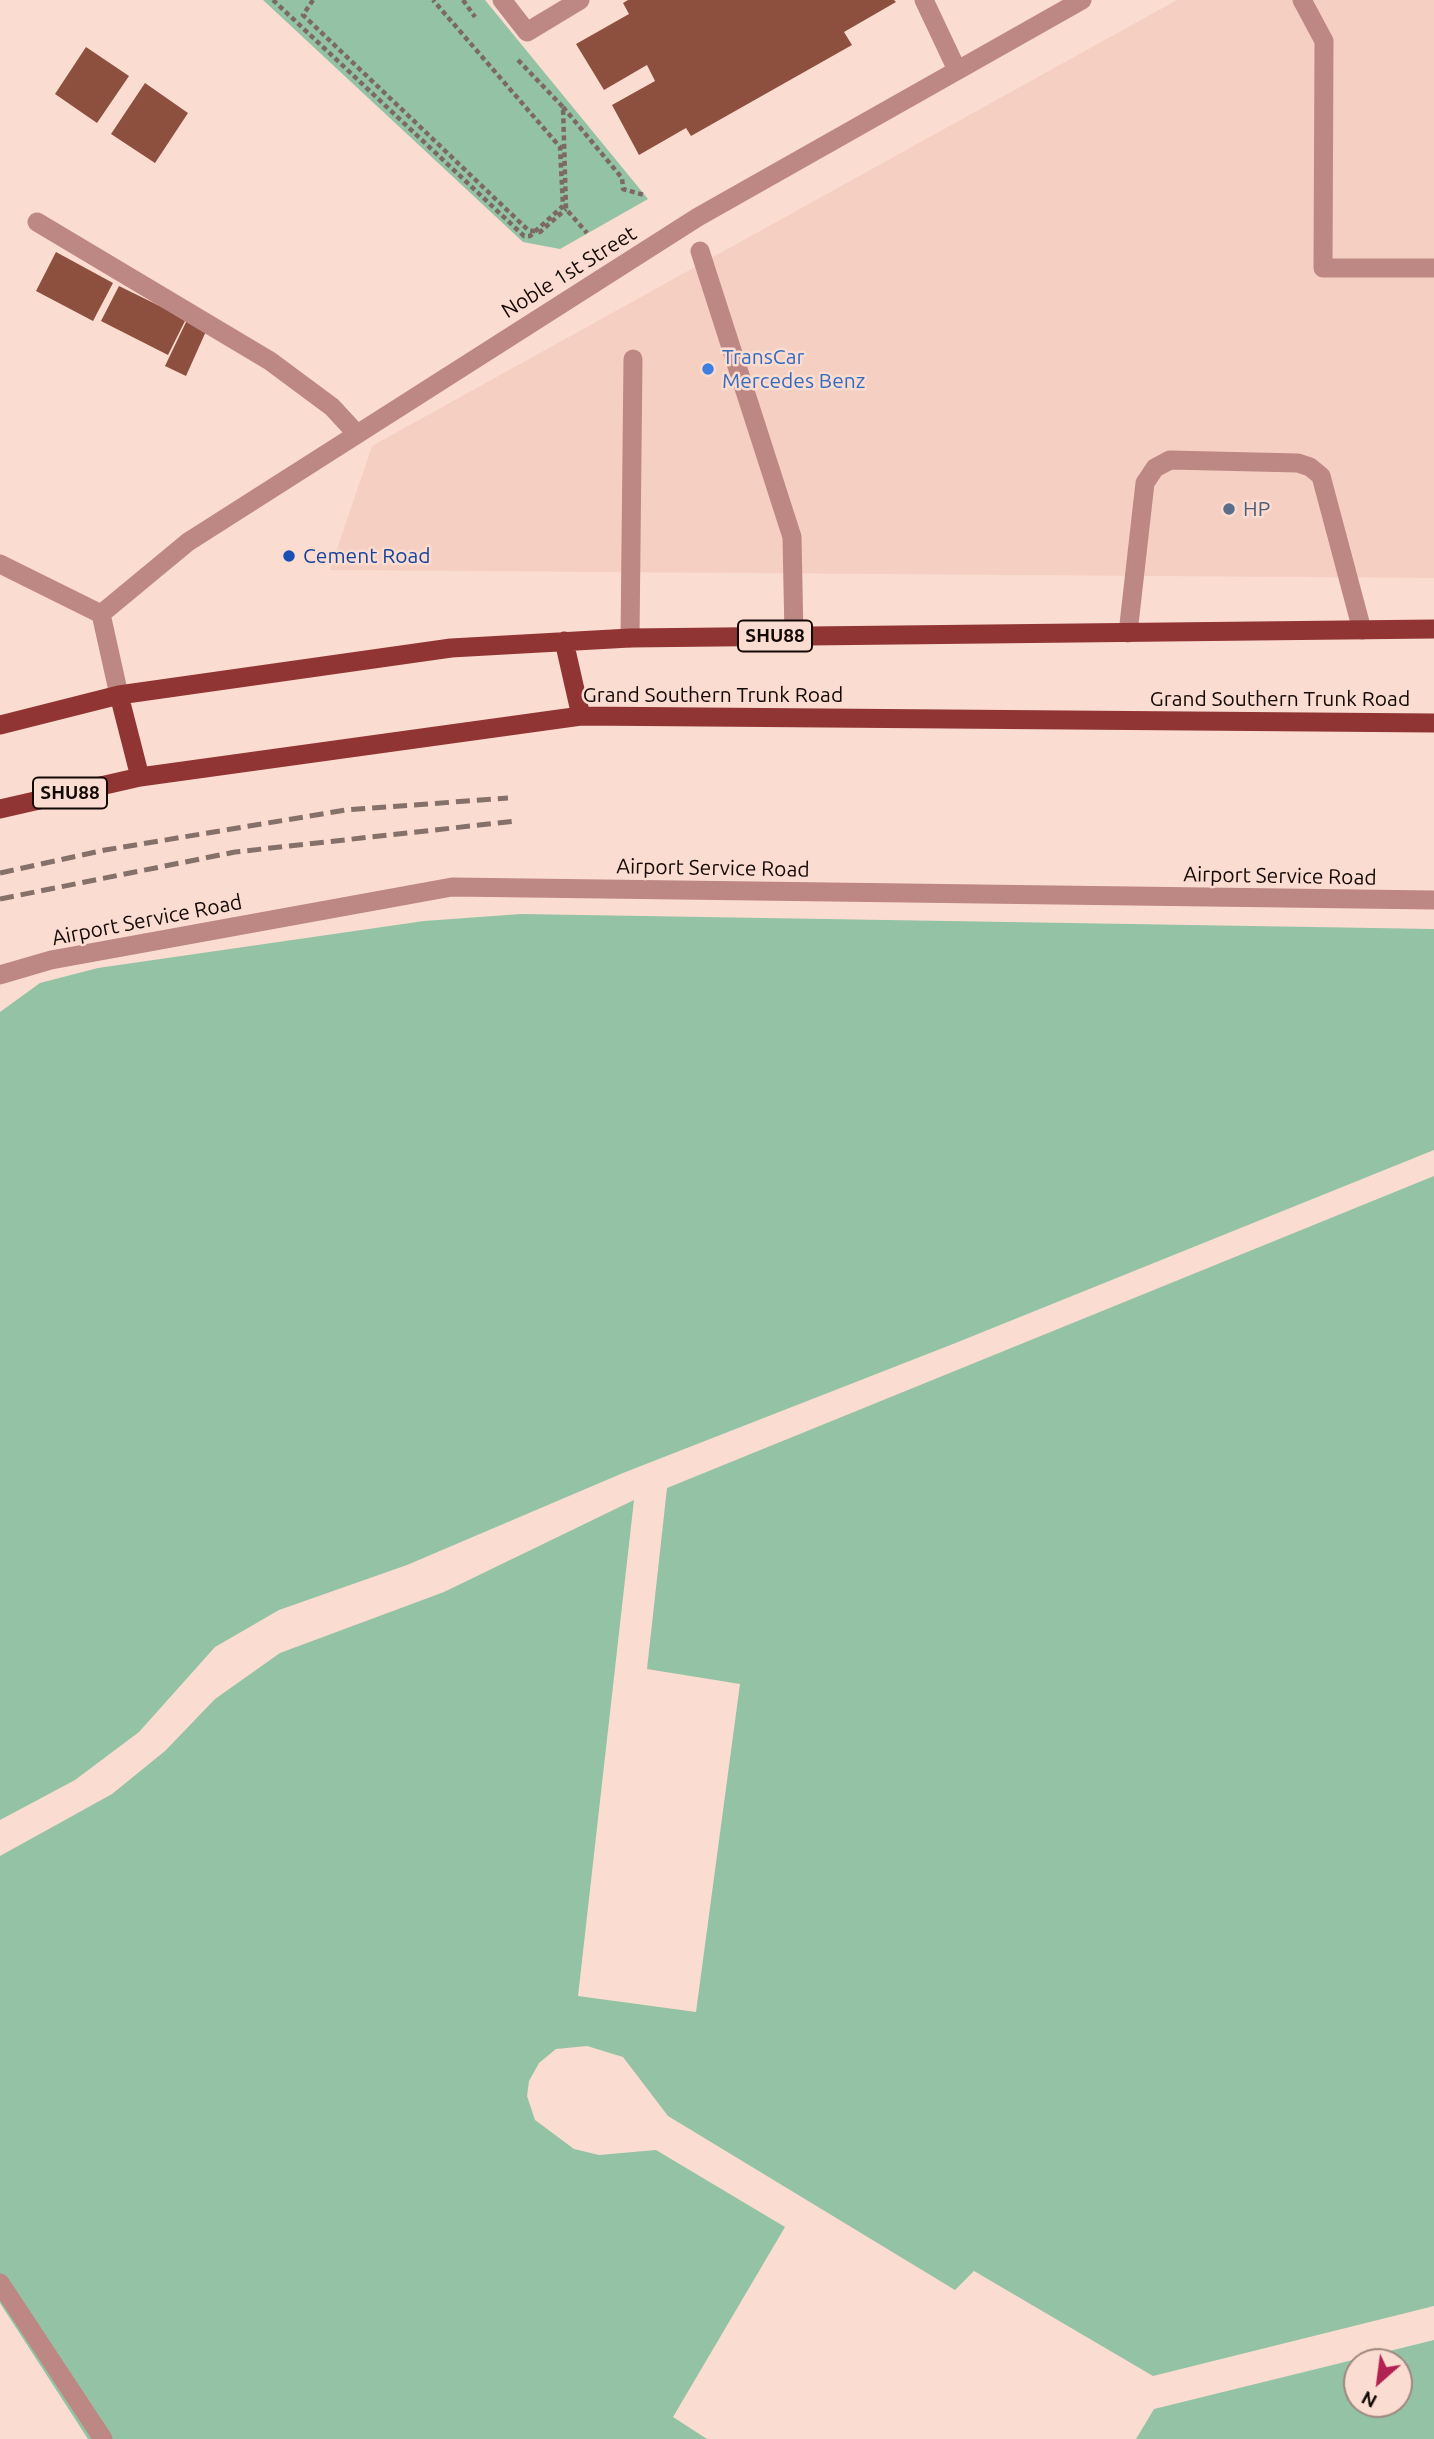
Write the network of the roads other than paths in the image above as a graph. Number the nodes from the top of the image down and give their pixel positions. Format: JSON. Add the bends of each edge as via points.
{"nodes":[{"id":1,"x":502,"y":0,"type":"edge"},
{"id":2,"x":580,"y":0,"type":"edge"},
{"id":3,"x":924,"y":0,"type":"edge"},
{"id":4,"x":1082,"y":0,"type":"edge"},
{"id":5,"x":1301,"y":0,"type":"edge"},
{"id":6,"x":957,"y":70,"type":"junction"},
{"id":7,"x":37,"y":222,"type":"dead end"},
{"id":8,"x":701,"y":251,"type":"dead end"},
{"id":9,"x":1434,"y":268,"type":"edge"},
{"id":10,"x":633,"y":359,"type":"dead end"},
{"id":11,"x":357,"y":434,"type":"junction"},
{"id":12,"x":0,"y":564,"type":"edge"},
{"id":13,"x":101,"y":614,"type":"junction"},
{"id":14,"x":1434,"y":629,"type":"edge"},
{"id":15,"x":1362,"y":630,"type":"junction"},
{"id":16,"x":1128,"y":633,"type":"junction"},
{"id":17,"x":794,"y":636,"type":"junction"},
{"id":18,"x":629,"y":638,"type":"junction"},
{"id":19,"x":564,"y":641,"type":"junction"},
{"id":20,"x":119,"y":695,"type":"junction"},
{"id":21,"x":581,"y":716,"type":"junction"},
{"id":22,"x":1434,"y":723,"type":"edge"},
{"id":23,"x":0,"y":725,"type":"edge"},
{"id":24,"x":140,"y":777,"type":"junction"},
{"id":25,"x":0,"y":809,"type":"edge"},
{"id":26,"x":1434,"y":900,"type":"edge"},
{"id":27,"x":0,"y":975,"type":"edge"},
{"id":28,"x":0,"y":2283,"type":"edge"},
{"id":29,"x":103,"y":2439,"type":"edge"}],
"edges":[{"from":1,"to":2,"type":"street","via":[[527,32]]},
{"from":3,"to":6,"type":"street"},
{"from":4,"to":6,"type":"street","name":"Noble 1st Street"},
{"from":5,"to":9,"type":"street","via":[[1324,41],[1323,268]]},
{"from":6,"to":11,"type":"street","name":"Noble 1st Street","via":[[698,217]]},
{"from":7,"to":11,"type":"street","via":[[270,360],[332,407]]},
{"from":8,"to":17,"type":"street","via":[[792,537]]},
{"from":10,"to":18,"type":"street"},
{"from":11,"to":13,"type":"street","name":"Noble 1st Street","via":[[188,542]]},
{"from":12,"to":13,"type":"street"},
{"from":13,"to":20,"type":"street"},
{"from":14,"to":15,"type":"main road","number":"SHU88"},
{"from":15,"to":16,"type":"main road","number":"SHU88"},
{"from":15,"to":16,"type":"street","via":[[1321,476],[1298,463],[1170,460],[1155,468],[1145,483]]},
{"from":16,"to":17,"type":"main road","number":"SHU88"},
{"from":17,"to":18,"type":"main road","number":"SHU88"},
{"from":18,"to":19,"type":"main road","number":"SHU88"},
{"from":19,"to":20,"type":"main road","number":"SHU88","via":[[451,648]]},
{"from":19,"to":21,"type":"main road"},
{"from":20,"to":23,"type":"main road","number":"SHU88"},
{"from":20,"to":24,"type":"main road"},
{"from":21,"to":22,"type":"main road","name":"Grand Southern Trunk Road","number":"SHU88"},
{"from":21,"to":24,"type":"main road","name":"Grand Southern Trunk Road","number":"SHU88"},
{"from":24,"to":25,"type":"main road","name":"Grand Southern Trunk Road","number":"SHU88"},
{"from":26,"to":27,"type":"street","name":"Airport Service Road","via":[[452,887],[51,960]]},
{"from":28,"to":29,"type":"street"}]}
